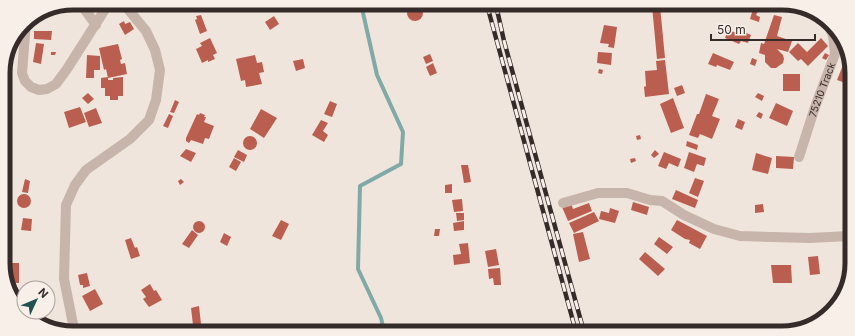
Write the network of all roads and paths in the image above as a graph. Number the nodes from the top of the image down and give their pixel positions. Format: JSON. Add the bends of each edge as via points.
{"nodes":[{"id":1,"x":85,"y":10,"type":"edge"},
{"id":2,"x":106,"y":10,"type":"edge"},
{"id":3,"x":128,"y":10,"type":"edge"},
{"id":4,"x":96,"y":25,"type":"junction"},
{"id":5,"x":25,"y":33,"type":"edge"},
{"id":6,"x":833,"y":36,"type":"edge"},
{"id":7,"x":799,"y":157,"type":"dead end"},
{"id":8,"x":563,"y":203,"type":"dead end"},
{"id":9,"x":845,"y":236,"type":"edge"},
{"id":10,"x":73,"y":326,"type":"edge"}],
"edges":[{"from":1,"to":4,"type":"street"},
{"from":2,"to":4,"type":"street"},
{"from":3,"to":10,"type":"street","via":[[146,31],[155,50],[160,70],[156,100],[149,120],[130,139],[86,170],[74,185],[66,205],[64,279]]},
{"from":4,"to":5,"type":"street","via":[[56,84],[39,90],[31,87],[22,73]]},
{"from":6,"to":7,"type":"street","name":"75210 Track","via":[[835,54]]},
{"from":8,"to":9,"type":"street","via":[[598,193],[628,194],[662,201],[714,229],[740,236]]}]}
